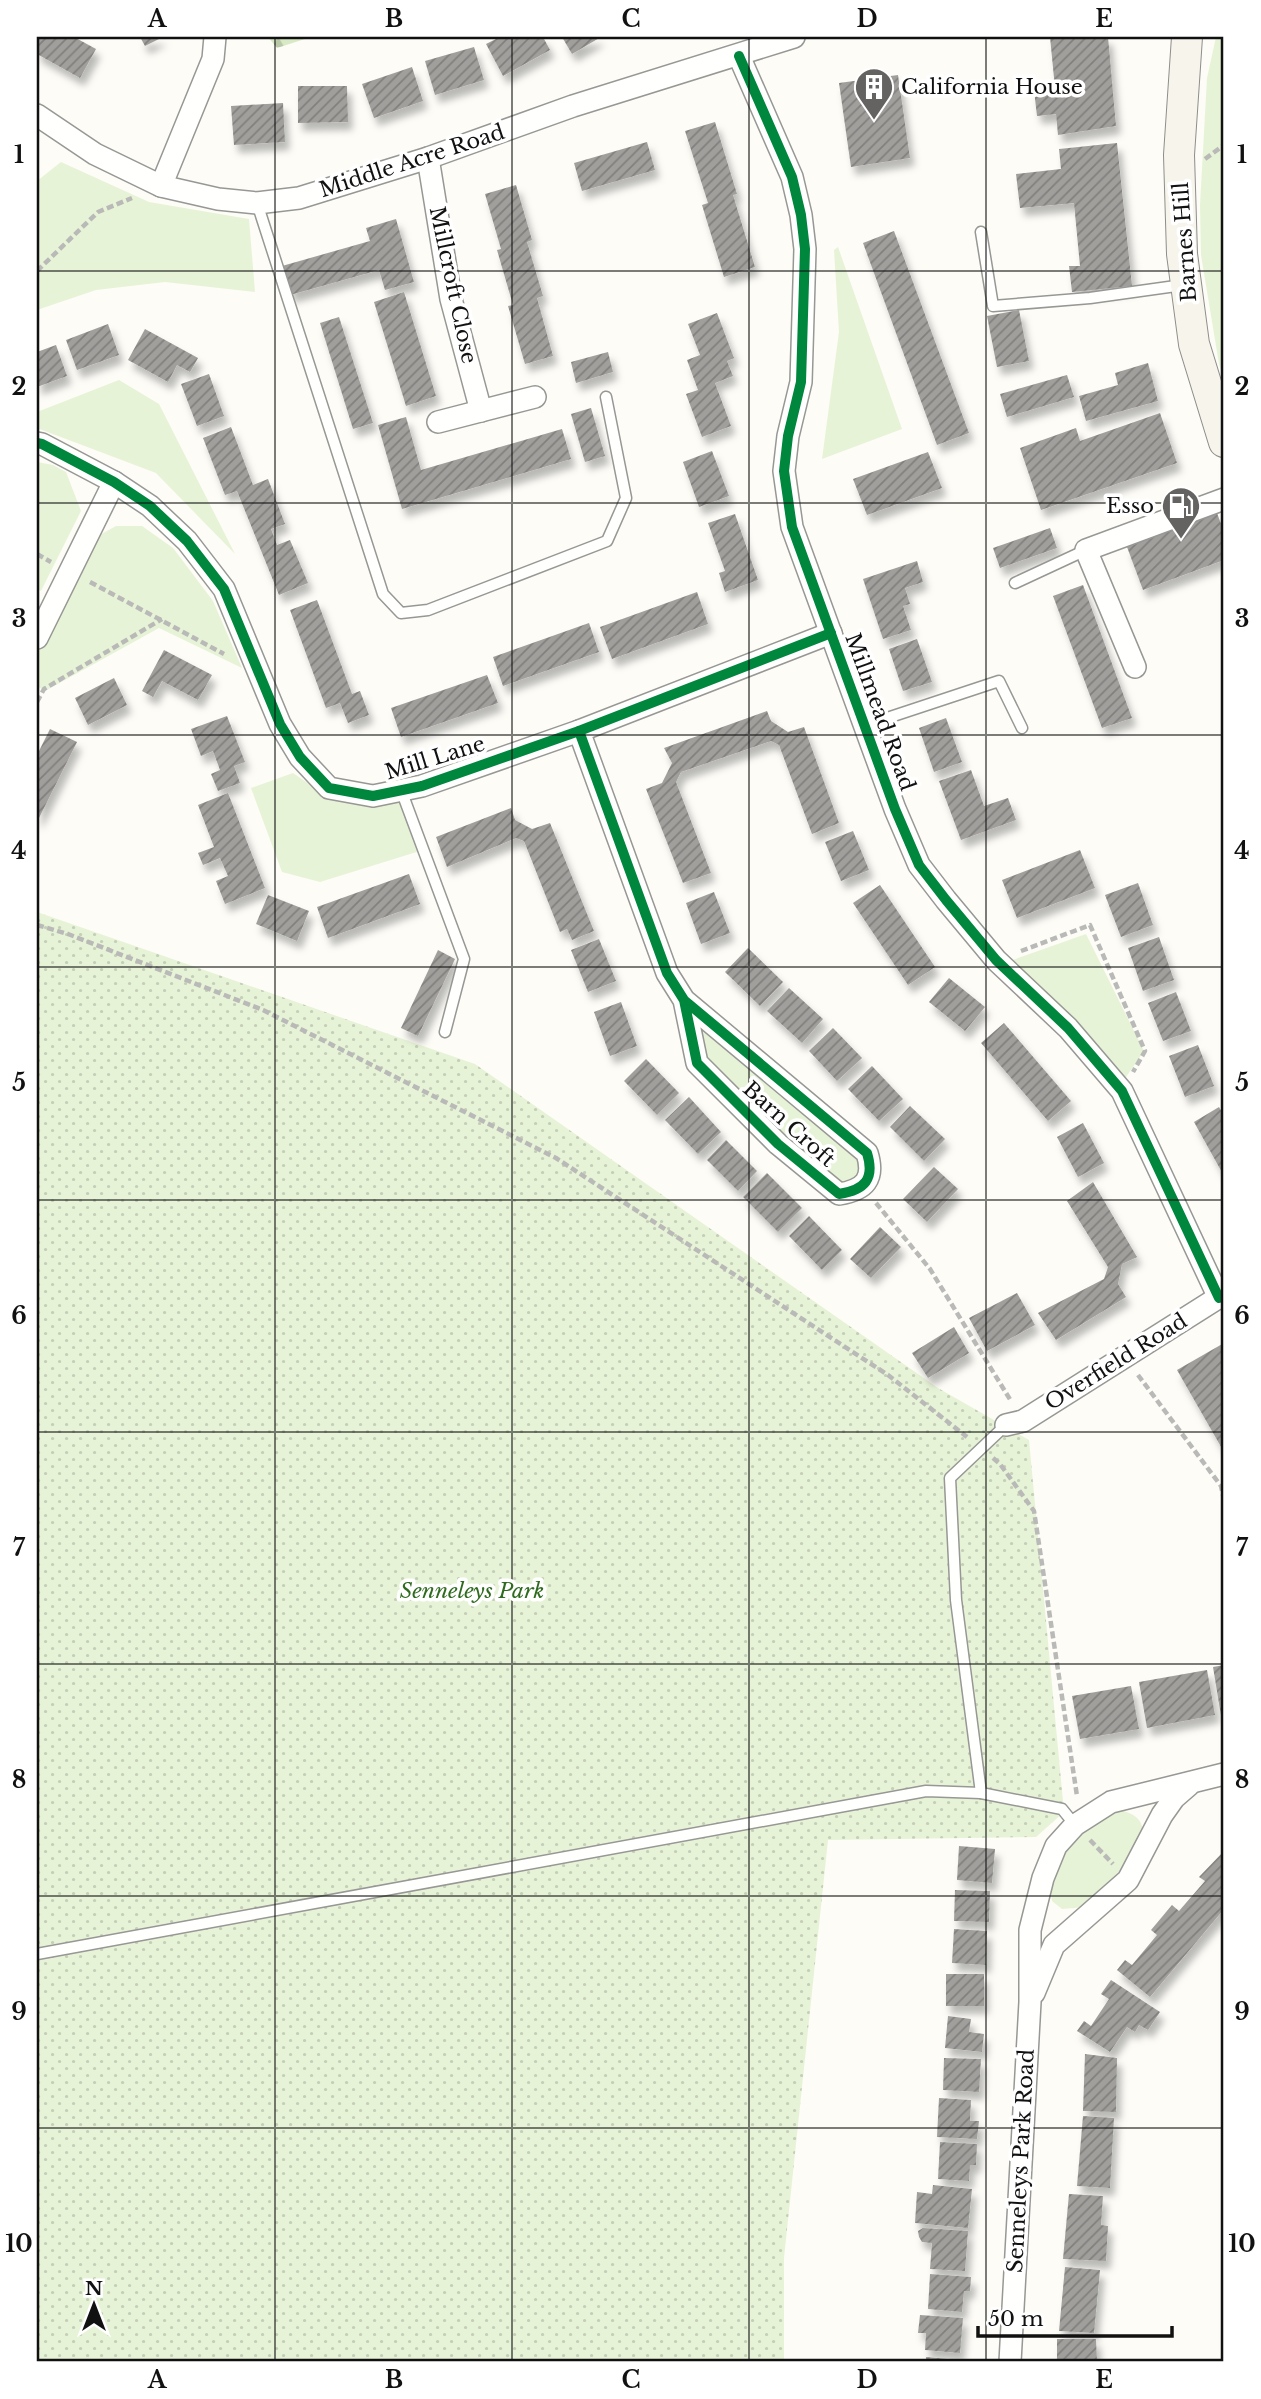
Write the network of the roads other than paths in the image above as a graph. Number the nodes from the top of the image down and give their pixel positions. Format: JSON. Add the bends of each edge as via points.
{"nodes":[{"id":1,"x":215,"y":37,"type":"edge"},
{"id":2,"x":794,"y":37,"type":"edge"},
{"id":3,"x":1187,"y":37,"type":"edge"},
{"id":4,"x":739,"y":56,"type":"junction"},
{"id":5,"x":37,"y":115,"type":"edge"},
{"id":6,"x":428,"y":159,"type":"junction"},
{"id":7,"x":161,"y":186,"type":"junction"},
{"id":8,"x":257,"y":203,"type":"junction"},
{"id":9,"x":981,"y":232,"type":"dead end"},
{"id":10,"x":1186,"y":285,"type":"junction"},
{"id":11,"x":535,"y":397,"type":"dead end"},
{"id":12,"x":606,"y":397,"type":"dead end"},
{"id":13,"x":481,"y":411,"type":"junction"},
{"id":14,"x":438,"y":422,"type":"dead end"},
{"id":15,"x":1224,"y":442,"type":"edge"},
{"id":16,"x":37,"y":443,"type":"edge"},
{"id":17,"x":114,"y":482,"type":"junction"},
{"id":18,"x":1224,"y":499,"type":"edge"},
{"id":19,"x":1086,"y":550,"type":"junction"},
{"id":20,"x":1015,"y":583,"type":"dead end"},
{"id":21,"x":831,"y":633,"type":"junction"},
{"id":22,"x":37,"y":638,"type":"edge"},
{"id":23,"x":1135,"y":667,"type":"dead end"},
{"id":24,"x":863,"y":726,"type":"junction"},
{"id":25,"x":1022,"y":728,"type":"dead end"},
{"id":26,"x":579,"y":731,"type":"junction"},
{"id":27,"x":401,"y":790,"type":"junction"},
{"id":28,"x":684,"y":1000,"type":"junction"},
{"id":29,"x":445,"y":1032,"type":"dead end"},
{"id":30,"x":1221,"y":1296,"type":"edge"},
{"id":31,"x":1015,"y":1423,"type":"joint"},
{"id":32,"x":1224,"y":1774,"type":"edge"},
{"id":33,"x":1191,"y":1784,"type":"junction"},
{"id":34,"x":981,"y":1793,"type":"junction"},
{"id":35,"x":1075,"y":1825,"type":"junction"},
{"id":36,"x":37,"y":1954,"type":"edge"},
{"id":37,"x":1030,"y":2002,"type":"junction"},
{"id":38,"x":1010,"y":2362,"type":"edge"}],
"edges":[{"from":1,"to":7,"type":"street","via":[[213,59]]},
{"from":2,"to":4,"type":"street","name":"Middle Acre Road"},
{"from":3,"to":10,"type":"main road","name":"Barnes Hill","via":[[1179,155]]},
{"from":4,"to":6,"type":"street","name":"Middle Acre Road","via":[[573,106]]},
{"from":4,"to":21,"type":"street","name":"Millmead Road","via":[[792,177],[801,215],[805,249],[801,382],[784,471],[792,527]]},
{"from":5,"to":7,"type":"street","name":"Middle Acre Road","via":[[95,154]]},
{"from":6,"to":8,"type":"street","name":"Middle Acre Road","via":[[299,198]]},
{"from":6,"to":13,"type":"street","name":"Millcroft Close","via":[[451,299]]},
{"from":7,"to":8,"type":"street","name":"Middle Acre Road"},
{"from":8,"to":12,"type":"lane","via":[[383,594],[401,612],[428,610],[607,541],[626,498]]},
{"from":9,"to":10,"type":"lane","via":[[993,306]]},
{"from":10,"to":15,"type":"main road","name":"Barnes Hill","via":[[1194,344]]},
{"from":11,"to":13,"type":"street"},
{"from":13,"to":14,"type":"street"},
{"from":16,"to":17,"type":"street","name":"Mill Lane"},
{"from":17,"to":22,"type":"street"},
{"from":17,"to":27,"type":"street","name":"Mill Lane","via":[[150,506],[187,541],[224,589],[279,724],[300,757],[329,788],[373,796]]},
{"from":18,"to":19,"type":"street"},
{"from":19,"to":20,"type":"lane"},
{"from":19,"to":23,"type":"street"},
{"from":21,"to":24,"type":"street","name":"Millmead Road"},
{"from":21,"to":26,"type":"street","name":"Mill Lane"},
{"from":24,"to":25,"type":"lane","via":[[999,681]]},
{"from":24,"to":30,"type":"street","name":"Millmead Road","via":[[919,865],[996,960],[1068,1028],[1122,1091]]},
{"from":26,"to":27,"type":"street","name":"Mill Lane"},
{"from":26,"to":28,"type":"street","name":"Barn Croft","via":[[667,973]]},
{"from":27,"to":29,"type":"lane","via":[[464,959]]},
{"from":28,"to":28,"type":"street","name":"Barn Croft","via":[[867,1153],[872,1169],[855,1192],[839,1194],[778,1144],[697,1063]]},
{"from":30,"to":31,"type":"street","name":"Overfield Road"},
{"from":31,"to":34,"type":"lane","via":[[950,1478],[956,1600]]},
{"from":32,"to":33,"type":"street","name":"Senneleys Park Road"},
{"from":33,"to":35,"type":"street","name":"Senneleys Park Road","via":[[1111,1802]]},
{"from":33,"to":37,"type":"street","name":"Senneleys Park Road","via":[[1162,1815],[1128,1880],[1054,1945]]},
{"from":34,"to":35,"type":"lane","via":[[1062,1809]]},
{"from":34,"to":36,"type":"lane","via":[[926,1791]]},
{"from":35,"to":37,"type":"street","name":"Senneleys Park Road","via":[[1056,1846],[1043,1878],[1030,1930]]},
{"from":37,"to":38,"type":"street","name":"Senneleys Park Road"}]}
